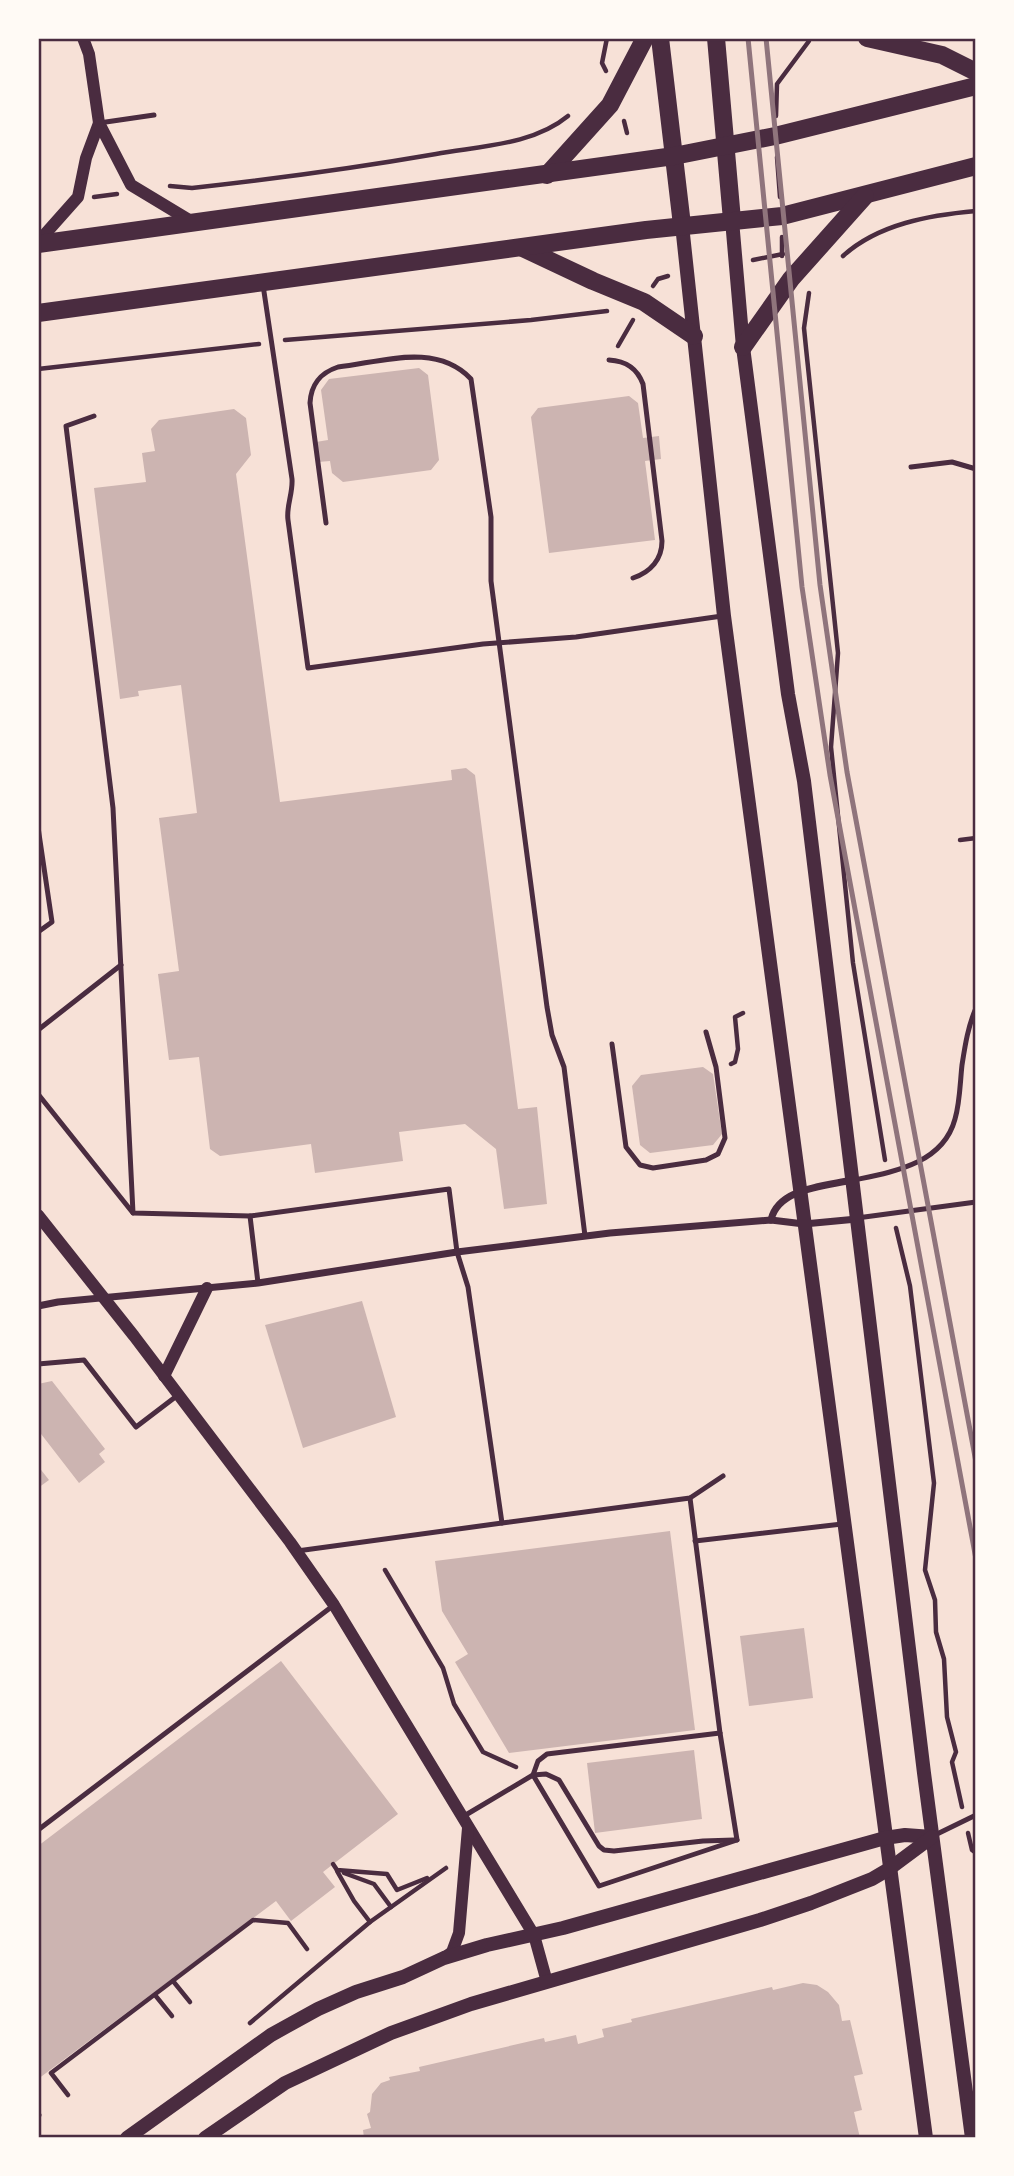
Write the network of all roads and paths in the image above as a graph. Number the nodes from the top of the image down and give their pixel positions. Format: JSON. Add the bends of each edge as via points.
{"nodes":[{"id":1,"x":83,"y":38,"type":"edge"},
{"id":2,"x":607,"y":38,"type":"edge"},
{"id":3,"x":645,"y":38,"type":"edge"},
{"id":4,"x":660,"y":38,"type":"edge"},
{"id":5,"x":716,"y":38,"type":"edge"},
{"id":6,"x":867,"y":38,"type":"edge"},
{"id":7,"x":809,"y":41,"type":"dead end"},
{"id":8,"x":975,"y":72,"type":"edge"},
{"id":9,"x":608,"y":74,"type":"dead end"},
{"id":10,"x":975,"y":86,"type":"edge"},
{"id":11,"x":575,"y":110,"type":"dead end"},
{"id":12,"x":154,"y":115,"type":"dead end"},
{"id":13,"x":99,"y":123,"type":"junction"},
{"id":14,"x":775,"y":136,"type":"junction"},
{"id":15,"x":726,"y":147,"type":"junction"},
{"id":16,"x":674,"y":156,"type":"junction"},
{"id":17,"x":975,"y":166,"type":"edge"},
{"id":18,"x":547,"y":175,"type":"junction"},
{"id":19,"x":131,"y":184,"type":"junction"},
{"id":20,"x":165,"y":185,"type":"dead end"},
{"id":21,"x":865,"y":196,"type":"junction"},
{"id":22,"x":78,"y":197,"type":"junction"},
{"id":23,"x":975,"y":211,"type":"edge"},
{"id":24,"x":782,"y":216,"type":"junction"},
{"id":25,"x":732,"y":220,"type":"junction"},
{"id":26,"x":194,"y":223,"type":"junction"},
{"id":27,"x":682,"y":225,"type":"junction"},
{"id":28,"x":38,"y":243,"type":"edge"},
{"id":29,"x":523,"y":248,"type":"junction"},
{"id":30,"x":782,"y":254,"type":"dead end"},
{"id":31,"x":839,"y":260,"type":"dead end"},
{"id":32,"x":263,"y":282,"type":"junction"},
{"id":33,"x":815,"y":285,"type":"dead end"},
{"id":34,"x":38,"y":313,"type":"edge"},
{"id":35,"x":617,"y":313,"type":"dead end"},
{"id":36,"x":626,"y":314,"type":"dead end"},
{"id":37,"x":694,"y":336,"type":"junction"},
{"id":38,"x":293,"y":338,"type":"dead end"},
{"id":39,"x":252,"y":344,"type":"dead end"},
{"id":40,"x":743,"y":347,"type":"junction"},
{"id":41,"x":609,"y":360,"type":"joint"},
{"id":42,"x":38,"y":369,"type":"edge"},
{"id":43,"x":94,"y":416,"type":"dead end"},
{"id":44,"x":911,"y":467,"type":"dead end"},
{"id":45,"x":975,"y":469,"type":"edge"},
{"id":46,"x":326,"y":523,"type":"dead end"},
{"id":47,"x":633,"y":578,"type":"dead end"},
{"id":48,"x":724,"y":616,"type":"junction"},
{"id":49,"x":499,"y":644,"type":"junction"},
{"id":50,"x":38,"y":827,"type":"edge"},
{"id":51,"x":975,"y":838,"type":"edge"},
{"id":52,"x":960,"y":840,"type":"dead end"},
{"id":53,"x":38,"y":932,"type":"edge"},
{"id":54,"x":121,"y":965,"type":"junction"},
{"id":55,"x":975,"y":1007,"type":"edge"},
{"id":56,"x":743,"y":1013,"type":"dead end"},
{"id":57,"x":38,"y":1030,"type":"edge"},
{"id":58,"x":706,"y":1032,"type":"dead end"},
{"id":59,"x":612,"y":1044,"type":"dead end"},
{"id":60,"x":716,"y":1067,"type":"junction"},
{"id":61,"x":38,"y":1094,"type":"edge"},
{"id":62,"x":882,"y":1141,"type":"dead end"},
{"id":63,"x":853,"y":1180,"type":"junction"},
{"id":64,"x":800,"y":1193,"type":"junction"},
{"id":65,"x":975,"y":1202,"type":"edge"},
{"id":66,"x":133,"y":1213,"type":"junction"},
{"id":67,"x":38,"y":1215,"type":"edge"},
{"id":68,"x":250,"y":1216,"type":"junction"},
{"id":69,"x":858,"y":1219,"type":"junction"},
{"id":70,"x":771,"y":1220,"type":"junction"},
{"id":71,"x":804,"y":1224,"type":"junction"},
{"id":72,"x":897,"y":1235,"type":"dead end"},
{"id":73,"x":585,"y":1236,"type":"junction"},
{"id":74,"x":457,"y":1252,"type":"junction"},
{"id":75,"x":258,"y":1283,"type":"junction"},
{"id":76,"x":207,"y":1288,"type":"junction"},
{"id":77,"x":105,"y":1298,"type":"junction"},
{"id":78,"x":38,"y":1306,"type":"edge"},
{"id":79,"x":38,"y":1364,"type":"edge"},
{"id":80,"x":164,"y":1376,"type":"junction"},
{"id":81,"x":178,"y":1395,"type":"junction"},
{"id":82,"x":723,"y":1476,"type":"dead end"},
{"id":83,"x":690,"y":1498,"type":"junction"},
{"id":84,"x":502,"y":1523,"type":"junction"},
{"id":85,"x":845,"y":1523,"type":"junction"},
{"id":86,"x":695,"y":1541,"type":"junction"},
{"id":87,"x":297,"y":1551,"type":"junction"},
{"id":88,"x":385,"y":1570,"type":"dead end"},
{"id":89,"x":334,"y":1605,"type":"junction"},
{"id":90,"x":720,"y":1733,"type":"junction"},
{"id":91,"x":952,"y":1762,"type":"dead end"},
{"id":92,"x":533,"y":1775,"type":"junction"},
{"id":93,"x":975,"y":1815,"type":"edge"},
{"id":94,"x":465,"y":1823,"type":"junction"},
{"id":95,"x":38,"y":1830,"type":"edge"},
{"id":96,"x":932,"y":1837,"type":"junction"},
{"id":97,"x":885,"y":1838,"type":"junction"},
{"id":98,"x":737,"y":1840,"type":"junction"},
{"id":99,"x":974,"y":1854,"type":"edge"},
{"id":100,"x":453,"y":1863,"type":"dead end"},
{"id":101,"x":333,"y":1864,"type":"dead end"},
{"id":102,"x":337,"y":1870,"type":"junction"},
{"id":103,"x":889,"y":1870,"type":"junction"},
{"id":104,"x":435,"y":1875,"type":"junction"},
{"id":105,"x":975,"y":1875,"type":"edge"},
{"id":106,"x":391,"y":1906,"type":"junction"},
{"id":107,"x":370,"y":1922,"type":"junction"},
{"id":108,"x":534,"y":1935,"type":"junction"},
{"id":109,"x":307,"y":1949,"type":"dead end"},
{"id":110,"x":444,"y":1958,"type":"junction"},
{"id":111,"x":173,"y":1980,"type":"junction"},
{"id":112,"x":547,"y":1982,"type":"junction"},
{"id":113,"x":155,"y":1994,"type":"junction"},
{"id":114,"x":190,"y":2002,"type":"dead end"},
{"id":115,"x":172,"y":2016,"type":"dead end"},
{"id":116,"x":250,"y":2023,"type":"dead end"},
{"id":117,"x":68,"y":2095,"type":"dead end"},
{"id":118,"x":127,"y":2137,"type":"edge"},
{"id":119,"x":205,"y":2137,"type":"edge"},
{"id":120,"x":926,"y":2137,"type":"edge"},
{"id":121,"x":972,"y":2137,"type":"edge"}],
"edges":[{"from":1,"to":13,"type":"street"},
{"from":2,"to":9,"type":"path","via":[[602,63]]},
{"from":3,"to":18,"type":"main road","via":[[610,105]]},
{"from":4,"to":16,"type":"main road"},
{"from":5,"to":15,"type":"main road"},
{"from":6,"to":8,"type":"main road","via":[[942,55]]},
{"from":7,"to":14,"type":"path","via":[[777,84]]},
{"from":10,"to":14,"type":"main road"},
{"from":11,"to":20,"type":"path","via":[[544,131],[503,144],[325,173],[192,188]]},
{"from":12,"to":13,"type":"lane"},
{"from":13,"to":19,"type":"street"},
{"from":13,"to":22,"type":"street"},
{"from":14,"to":15,"type":"main road"},
{"from":14,"to":24,"type":"path"},
{"from":15,"to":16,"type":"main road"},
{"from":15,"to":25,"type":"main road"},
{"from":16,"to":18,"type":"main road"},
{"from":16,"to":27,"type":"main road"},
{"from":17,"to":21,"type":"main road"},
{"from":18,"to":26,"type":"main road"},
{"from":19,"to":22,"type":"path","via":[[121,193]]},
{"from":19,"to":26,"type":"street"},
{"from":21,"to":24,"type":"main road"},
{"from":21,"to":40,"type":"main road","via":[[790,280]]},
{"from":22,"to":28,"type":"street"},
{"from":23,"to":31,"type":"path","via":[[910,220],[855,245]]},
{"from":24,"to":25,"type":"main road"},
{"from":24,"to":30,"type":"path"},
{"from":25,"to":27,"type":"main road"},
{"from":25,"to":40,"type":"main road"},
{"from":26,"to":28,"type":"main road"},
{"from":27,"to":29,"type":"main road"},
{"from":27,"to":37,"type":"main road"},
{"from":29,"to":32,"type":"main road"},
{"from":29,"to":37,"type":"main road","via":[[644,302]]},
{"from":32,"to":34,"type":"main road"},
{"from":32,"to":49,"type":"lane","via":[[293,487],[288,520],[308,668]]},
{"from":33,"to":62,"type":"path","via":[[808,294],[804,328],[838,653],[831,747],[853,963]]},
{"from":35,"to":38,"type":"path"},
{"from":36,"to":41,"type":"path","via":[[636,316]]},
{"from":37,"to":48,"type":"main road"},
{"from":39,"to":42,"type":"path"},
{"from":40,"to":63,"type":"main road","via":[[788,694],[804,781]]},
{"from":41,"to":47,"type":"lane","via":[[630,366],[642,382],[662,541],[654,565]]},
{"from":43,"to":54,"type":"lane","via":[[66,426],[113,808]]},
{"from":44,"to":45,"type":"lane","via":[[951,462]]},
{"from":46,"to":49,"type":"lane","via":[[310,403],[312,388],[321,376],[338,367],[424,356],[455,365],[471,379],[491,517],[489,566]]},
{"from":48,"to":49,"type":"lane"},
{"from":48,"to":64,"type":"main road"},
{"from":49,"to":73,"type":"lane","via":[[547,1007],[565,1074]]},
{"from":50,"to":53,"type":"lane","via":[[52,922]]},
{"from":51,"to":52,"type":"path"},
{"from":54,"to":57,"type":"lane"},
{"from":54,"to":66,"type":"lane"},
{"from":55,"to":63,"type":"lane","via":[[956,1116],[946,1138],[914,1164]]},
{"from":56,"to":60,"type":"path","via":[[735,1017],[735,1062]]},
{"from":58,"to":60,"type":"lane"},
{"from":59,"to":60,"type":"lane","via":[[627,1151],[646,1167],[706,1160],[720,1151],[725,1138]]},
{"from":61,"to":66,"type":"lane"},
{"from":63,"to":64,"type":"street"},
{"from":63,"to":69,"type":"main road"},
{"from":64,"to":70,"type":"street","via":[[778,1205]]},
{"from":64,"to":71,"type":"main road"},
{"from":65,"to":69,"type":"lane"},
{"from":66,"to":68,"type":"lane"},
{"from":67,"to":77,"type":"street"},
{"from":68,"to":74,"type":"lane","via":[[449,1189]]},
{"from":68,"to":75,"type":"lane"},
{"from":69,"to":71,"type":"street"},
{"from":69,"to":96,"type":"main road"},
{"from":70,"to":71,"type":"street"},
{"from":70,"to":73,"type":"street"},
{"from":71,"to":85,"type":"main road"},
{"from":72,"to":91,"type":"path","via":[[910,1286],[934,1483],[924,1564],[944,1658],[947,1717],[956,1752]]},
{"from":73,"to":74,"type":"street"},
{"from":74,"to":75,"type":"street"},
{"from":74,"to":84,"type":"lane","via":[[468,1287]]},
{"from":75,"to":76,"type":"street"},
{"from":76,"to":77,"type":"street"},
{"from":76,"to":80,"type":"street"},
{"from":77,"to":78,"type":"street"},
{"from":77,"to":80,"type":"street"},
{"from":79,"to":81,"type":"lane","via":[[84,1360],[136,1427]]},
{"from":80,"to":81,"type":"street"},
{"from":81,"to":87,"type":"street"},
{"from":82,"to":83,"type":"lane"},
{"from":83,"to":84,"type":"lane"},
{"from":83,"to":86,"type":"lane"},
{"from":84,"to":87,"type":"lane"},
{"from":85,"to":86,"type":"lane"},
{"from":85,"to":97,"type":"main road"},
{"from":86,"to":90,"type":"lane"},
{"from":87,"to":89,"type":"street"},
{"from":88,"to":92,"type":"path","via":[[443,1668],[454,1704],[483,1752]]},
{"from":89,"to":94,"type":"street"},
{"from":89,"to":95,"type":"lane"},
{"from":90,"to":92,"type":"lane","via":[[548,1754],[539,1758]]},
{"from":90,"to":98,"type":"lane"},
{"from":92,"to":94,"type":"lane"},
{"from":92,"to":98,"type":"lane","via":[[559,1780],[604,1850]]},
{"from":92,"to":98,"type":"lane","via":[[599,1886]]},
{"from":93,"to":96,"type":"lane"},
{"from":94,"to":108,"type":"street"},
{"from":94,"to":110,"type":"street","via":[[459,1933],[452,1952]]},
{"from":96,"to":97,"type":"main road"},
{"from":96,"to":103,"type":"main road"},
{"from":96,"to":121,"type":"main road"},
{"from":97,"to":103,"type":"main road"},
{"from":97,"to":108,"type":"main road"},
{"from":99,"to":105,"type":"path"},
{"from":100,"to":104,"type":"path"},
{"from":101,"to":102,"type":"path"},
{"from":102,"to":104,"type":"path","via":[[387,1874],[397,1890]]},
{"from":102,"to":106,"type":"path","via":[[374,1884]]},
{"from":102,"to":107,"type":"path"},
{"from":103,"to":112,"type":"main road","via":[[786,1912]]},
{"from":103,"to":120,"type":"main road"},
{"from":104,"to":106,"type":"path"},
{"from":106,"to":107,"type":"path"},
{"from":107,"to":116,"type":"path"},
{"from":108,"to":110,"type":"main road"},
{"from":108,"to":112,"type":"street"},
{"from":109,"to":111,"type":"path","via":[[288,1923],[253,1920]]},
{"from":110,"to":118,"type":"main road","via":[[289,2024]]},
{"from":111,"to":113,"type":"path"},
{"from":111,"to":114,"type":"path"},
{"from":112,"to":119,"type":"main road","via":[[451,2010],[361,2046],[285,2084]]},
{"from":113,"to":115,"type":"path"},
{"from":113,"to":117,"type":"path","via":[[51,2073]]}]}
